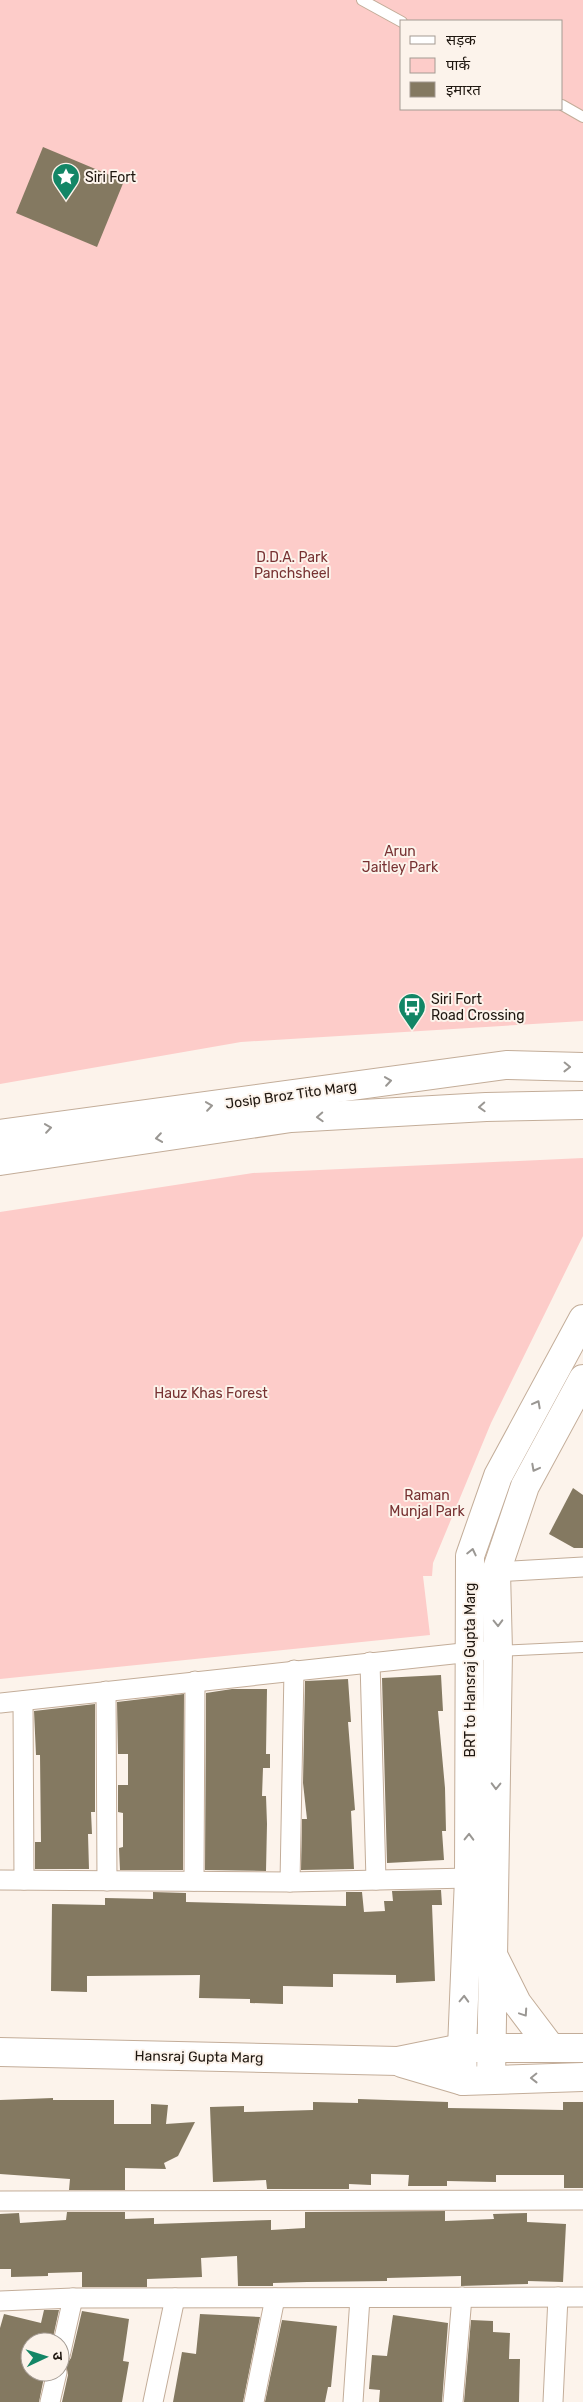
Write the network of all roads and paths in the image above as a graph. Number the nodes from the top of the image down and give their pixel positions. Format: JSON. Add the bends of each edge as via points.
{"nodes":[{"id":1,"x":362,"y":0,"type":"edge"},
{"id":2,"x":400,"y":21,"type":"edge"},
{"id":3,"x":563,"y":106,"type":"edge"},
{"id":4,"x":583,"y":116,"type":"edge"},
{"id":5,"x":526,"y":1066,"type":"junction"},
{"id":6,"x":583,"y":1067,"type":"edge"},
{"id":7,"x":583,"y":1105,"type":"edge"},
{"id":8,"x":524,"y":1106,"type":"junction"},
{"id":9,"x":0,"y":1134,"type":"edge"},
{"id":10,"x":0,"y":1161,"type":"edge"},
{"id":11,"x":583,"y":1319,"type":"edge"},
{"id":12,"x":583,"y":1379,"type":"edge"},
{"id":13,"x":486,"y":1509,"type":"junction"},
{"id":14,"x":514,"y":1517,"type":"junction"},
{"id":15,"x":583,"y":1567,"type":"edge"},
{"id":16,"x":496,"y":1572,"type":"junction"},
{"id":17,"x":583,"y":1647,"type":"edge"},
{"id":18,"x":472,"y":1651,"type":"junction"},
{"id":19,"x":498,"y":1651,"type":"junction"},
{"id":20,"x":370,"y":1662,"type":"junction"},
{"id":21,"x":294,"y":1670,"type":"junction"},
{"id":22,"x":195,"y":1681,"type":"junction"},
{"id":23,"x":106,"y":1691,"type":"junction"},
{"id":24,"x":23,"y":1701,"type":"junction"},
{"id":25,"x":0,"y":1703,"type":"edge"},
{"id":26,"x":469,"y":1878,"type":"junction"},
{"id":27,"x":0,"y":1880,"type":"edge"},
{"id":28,"x":24,"y":1880,"type":"junction"},
{"id":29,"x":376,"y":1880,"type":"junction"},
{"id":30,"x":107,"y":1881,"type":"junction"},
{"id":31,"x":194,"y":1881,"type":"junction"},
{"id":32,"x":290,"y":1882,"type":"junction"},
{"id":33,"x":493,"y":1955,"type":"junction"},
{"id":34,"x":462,"y":2048,"type":"junction"},
{"id":35,"x":491,"y":2048,"type":"junction"},
{"id":36,"x":550,"y":2048,"type":"junction"},
{"id":37,"x":583,"y":2048,"type":"edge"},
{"id":38,"x":0,"y":2052,"type":"edge"},
{"id":39,"x":398,"y":2061,"type":"junction"},
{"id":40,"x":583,"y":2077,"type":"edge"},
{"id":41,"x":463,"y":2080,"type":"junction"},
{"id":42,"x":491,"y":2080,"type":"junction"},
{"id":43,"x":583,"y":2200,"type":"edge"},
{"id":44,"x":0,"y":2201,"type":"edge"},
{"id":45,"x":462,"y":2297,"type":"junction"},
{"id":46,"x":558,"y":2297,"type":"junction"},
{"id":47,"x":583,"y":2297,"type":"edge"},
{"id":48,"x":73,"y":2298,"type":"junction"},
{"id":49,"x":175,"y":2298,"type":"junction"},
{"id":50,"x":276,"y":2298,"type":"junction"},
{"id":51,"x":360,"y":2298,"type":"junction"},
{"id":52,"x":0,"y":2301,"type":"edge"},
{"id":53,"x":65,"y":2332,"type":"edge"},
{"id":54,"x":54,"y":2382,"type":"edge"},
{"id":55,"x":50,"y":2402,"type":"edge"},
{"id":56,"x":152,"y":2402,"type":"edge"},
{"id":57,"x":254,"y":2402,"type":"edge"},
{"id":58,"x":353,"y":2402,"type":"edge"},
{"id":59,"x":453,"y":2402,"type":"edge"},
{"id":60,"x":553,"y":2402,"type":"edge"}],
"edges":[{"from":1,"to":2,"type":"lane"},
{"from":3,"to":4,"type":"lane"},
{"from":5,"to":6,"type":"street","name":"Josip Broz Tito Marg","one_way":true},
{"from":5,"to":8,"type":"street","via":[[506,1074],[501,1086],[508,1099]]},
{"from":9,"to":5,"type":"street","name":"Josip Broz Tito Marg","one_way":true,"via":[[506,1065]]},
{"from":7,"to":8,"type":"street","name":"Josip Broz Tito Marg"},
{"from":8,"to":10,"type":"street","name":"Josip Broz Tito Marg","one_way":true,"via":[[291,1118]]},
{"from":13,"to":11,"type":"street","name":"BRT to Hansraj Gupta Marg","one_way":true,"via":[[498,1476]]},
{"from":12,"to":14,"type":"street","name":"BRT to Hansraj Gupta Marg","one_way":true,"via":[[525,1486]]},
{"from":13,"to":14,"type":"street"},
{"from":18,"to":13,"type":"street","name":"BRT to Hansraj Gupta Marg","one_way":true,"via":[[470,1556]]},
{"from":14,"to":16,"type":"street","name":"BRT to Hansraj Gupta Marg"},
{"from":15,"to":16,"type":"street"},
{"from":16,"to":19,"type":"street","name":"BRT to Hansraj Gupta Marg","one_way":true},
{"from":17,"to":19,"type":"lane"},
{"from":18,"to":19,"type":"street"},
{"from":18,"to":20,"type":"street"},
{"from":26,"to":18,"type":"street","name":"BRT to Hansraj Gupta Marg","one_way":true},
{"from":19,"to":33,"type":"street","name":"BRT to Hansraj Gupta Marg","one_way":true},
{"from":20,"to":21,"type":"street"},
{"from":20,"to":29,"type":"street"},
{"from":21,"to":22,"type":"street"},
{"from":21,"to":32,"type":"street"},
{"from":22,"to":23,"type":"street"},
{"from":22,"to":31,"type":"street"},
{"from":23,"to":24,"type":"street"},
{"from":23,"to":30,"type":"street"},
{"from":24,"to":25,"type":"street"},
{"from":24,"to":28,"type":"street"},
{"from":26,"to":29,"type":"street"},
{"from":34,"to":26,"type":"street","name":"BRT to Hansraj Gupta Marg","one_way":true},
{"from":27,"to":28,"type":"street"},
{"from":28,"to":30,"type":"street"},
{"from":29,"to":32,"type":"street"},
{"from":30,"to":31,"type":"street"},
{"from":31,"to":32,"type":"street"},
{"from":33,"to":35,"type":"street","name":"BRT to Hansraj Gupta Marg"},
{"from":33,"to":36,"type":"street","one_way":true,"via":[[517,2003]]},
{"from":34,"to":35,"type":"street","name":"Hansraj Gupta Marg"},
{"from":34,"to":39,"type":"street","name":"Hansraj Gupta Marg"},
{"from":34,"to":41,"type":"street","name":"BRT to Hansraj Gupta Marg"},
{"from":35,"to":36,"type":"street","name":"Hansraj Gupta Marg"},
{"from":35,"to":42,"type":"street","name":"BRT to Hansraj Gupta Marg"},
{"from":36,"to":37,"type":"street","name":"Hansraj Gupta Marg"},
{"from":38,"to":39,"type":"street","name":"Hansraj Gupta Marg"},
{"from":39,"to":41,"type":"street","name":"Hansraj Gupta Marg"},
{"from":40,"to":42,"type":"street","name":"Hansraj Gupta Marg","one_way":true},
{"from":41,"to":42,"type":"street","name":"Hansraj Gupta Marg"},
{"from":43,"to":44,"type":"street"},
{"from":45,"to":46,"type":"street"},
{"from":45,"to":51,"type":"street"},
{"from":45,"to":59,"type":"street"},
{"from":46,"to":47,"type":"street"},
{"from":46,"to":60,"type":"street"},
{"from":48,"to":49,"type":"street"},
{"from":48,"to":52,"type":"street"},
{"from":48,"to":53,"type":"street"},
{"from":49,"to":50,"type":"street"},
{"from":49,"to":56,"type":"street"},
{"from":50,"to":51,"type":"street"},
{"from":50,"to":57,"type":"street"},
{"from":51,"to":58,"type":"street"},
{"from":54,"to":55,"type":"street"}]}
